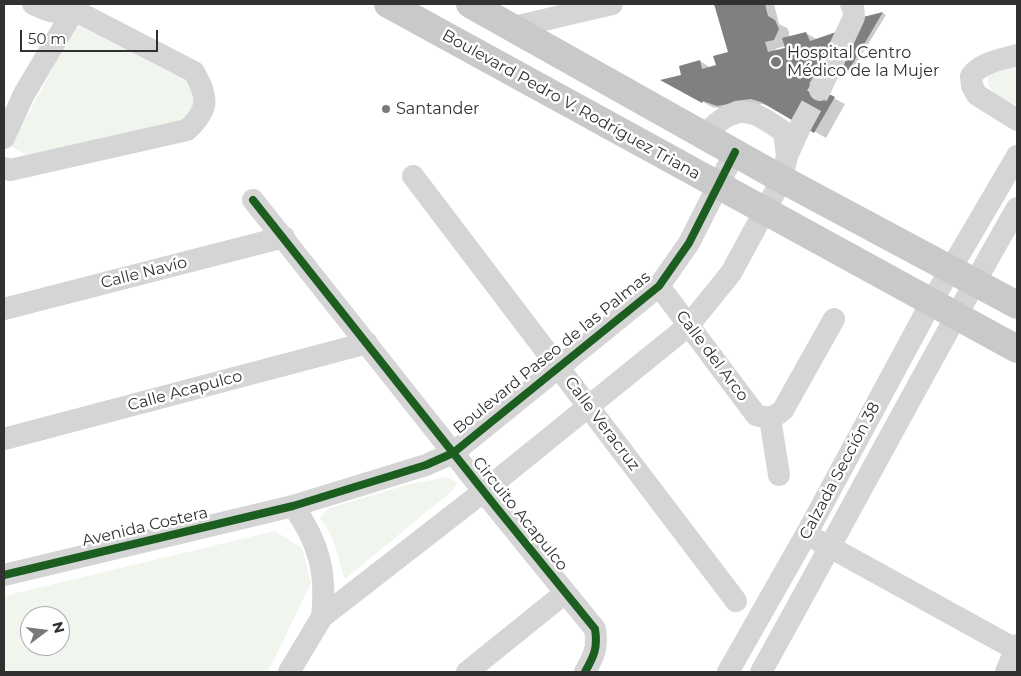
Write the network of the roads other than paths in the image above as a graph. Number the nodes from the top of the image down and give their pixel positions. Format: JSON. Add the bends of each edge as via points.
{"nodes":[{"id":1,"x":33,"y":4,"type":"edge"},
{"id":2,"x":388,"y":4,"type":"edge"},
{"id":3,"x":470,"y":4,"type":"edge"},
{"id":4,"x":612,"y":4,"type":"edge"},
{"id":5,"x":851,"y":4,"type":"edge"},
{"id":6,"x":70,"y":7,"type":"edge"},
{"id":7,"x":514,"y":27,"type":"junction"},
{"id":8,"x":1017,"y":56,"type":"edge"},
{"id":9,"x":820,"y":90,"type":"tunnel mouth"},
{"id":10,"x":1017,"y":120,"type":"edge"},
{"id":11,"x":801,"y":126,"type":"tunnel mouth"},
{"id":12,"x":704,"y":135,"type":"junction"},
{"id":13,"x":4,"y":138,"type":"edge"},
{"id":14,"x":735,"y":152,"type":"junction"},
{"id":15,"x":1017,"y":156,"type":"edge"},
{"id":16,"x":4,"y":168,"type":"edge"},
{"id":17,"x":785,"y":168,"type":"junction"},
{"id":18,"x":413,"y":176,"type":"dead end"},
{"id":19,"x":718,"y":186,"type":"junction"},
{"id":20,"x":994,"y":195,"type":"junction"},
{"id":21,"x":254,"y":200,"type":"dead end"},
{"id":22,"x":1017,"y":208,"type":"edge"},
{"id":23,"x":766,"y":210,"type":"junction"},
{"id":24,"x":284,"y":237,"type":"junction"},
{"id":25,"x":963,"y":276,"type":"junction"},
{"id":26,"x":659,"y":286,"type":"junction"},
{"id":27,"x":932,"y":301,"type":"junction"},
{"id":28,"x":1017,"y":304,"type":"edge"},
{"id":29,"x":4,"y":309,"type":"edge"},
{"id":30,"x":957,"y":315,"type":"junction"},
{"id":31,"x":834,"y":319,"type":"dead end"},
{"id":32,"x":688,"y":326,"type":"junction"},
{"id":33,"x":367,"y":342,"type":"junction"},
{"id":34,"x":1017,"y":349,"type":"edge"},
{"id":35,"x":558,"y":367,"type":"junction"},
{"id":36,"x":588,"y":406,"type":"junction"},
{"id":37,"x":770,"y":418,"type":"junction"},
{"id":38,"x":4,"y":439,"type":"edge"},
{"id":39,"x":453,"y":453,"type":"junction"},
{"id":40,"x":779,"y":475,"type":"dead end"},
{"id":41,"x":484,"y":491,"type":"junction"},
{"id":42,"x":293,"y":506,"type":"junction"},
{"id":43,"x":807,"y":533,"type":"junction"},
{"id":44,"x":830,"y":548,"type":"junction"},
{"id":45,"x":4,"y":575,"type":"edge"},
{"id":46,"x":565,"y":593,"type":"junction"},
{"id":47,"x":736,"y":600,"type":"dead end"},
{"id":48,"x":322,"y":617,"type":"junction"},
{"id":49,"x":1016,"y":647,"type":"edge"},
{"id":50,"x":738,"y":669,"type":"edge"},
{"id":51,"x":289,"y":672,"type":"edge"},
{"id":52,"x":467,"y":672,"type":"edge"},
{"id":53,"x":585,"y":672,"type":"edge"},
{"id":54,"x":760,"y":672,"type":"edge"},
{"id":55,"x":1006,"y":672,"type":"edge"}],
"edges":[{"from":1,"to":6,"type":"street","via":[[53,13]]},
{"from":2,"to":19,"type":"main road","name":"Boulevard Pedro V. Rodríguez Triana"},
{"from":3,"to":7,"type":"main road"},
{"from":4,"to":7,"type":"street"},
{"from":5,"to":9,"type":"street","via":[[854,16]]},
{"from":6,"to":13,"type":"street"},
{"from":6,"to":16,"type":"street","via":[[194,72],[204,89],[205,104],[199,119],[187,130],[10,170]]},
{"from":7,"to":12,"type":"main road"},
{"from":8,"to":10,"type":"street","via":[[985,64],[971,76],[977,95]]},
{"from":11,"to":17,"type":"street"},
{"from":12,"to":14,"type":"main road"},
{"from":12,"to":17,"type":"street","via":[[718,120],[740,112],[754,113],[784,132]]},
{"from":14,"to":17,"type":"main road"},
{"from":14,"to":19,"type":"street","name":"Boulevard Paseo de las Palmas"},
{"from":15,"to":20,"type":"street"},
{"from":17,"to":23,"type":"street"},
{"from":17,"to":25,"type":"main road"},
{"from":18,"to":35,"type":"street","name":"Calle Veracruz"},
{"from":19,"to":23,"type":"main road","name":"Boulevard Pedro V. Rodríguez Triana"},
{"from":19,"to":26,"type":"street","name":"Boulevard Paseo de las Palmas","via":[[689,243]]},
{"from":20,"to":22,"type":"street"},
{"from":20,"to":25,"type":"street"},
{"from":21,"to":24,"type":"street","name":"Circuito Acapulco"},
{"from":22,"to":25,"type":"street"},
{"from":23,"to":27,"type":"main road","name":"Boulevard Pedro V. Rodríguez Triana"},
{"from":23,"to":32,"type":"street","via":[[732,273]]},
{"from":24,"to":29,"type":"street","name":"Calle Navío"},
{"from":24,"to":33,"type":"street","name":"Circuito Acapulco"},
{"from":25,"to":27,"type":"street","name":"Calzada Sección 38"},
{"from":25,"to":28,"type":"main road"},
{"from":25,"to":30,"type":"street","name":"Calzada Sección 38"},
{"from":26,"to":32,"type":"street","name":"Calle del Arco"},
{"from":26,"to":35,"type":"street","name":"Boulevard Paseo de las Palmas"},
{"from":27,"to":30,"type":"main road","name":"Boulevard Pedro V. Rodríguez Triana"},
{"from":27,"to":43,"type":"street","name":"Calzada Sección 38"},
{"from":30,"to":34,"type":"main road","name":"Boulevard Pedro V. Rodríguez Triana"},
{"from":30,"to":44,"type":"street","name":"Calzada Sección 38"},
{"from":31,"to":37,"type":"street","via":[[783,410]]},
{"from":32,"to":36,"type":"street"},
{"from":32,"to":37,"type":"street","name":"Calle del Arco","via":[[756,415]]},
{"from":33,"to":38,"type":"street","name":"Calle Acapulco"},
{"from":33,"to":39,"type":"street","name":"Circuito Acapulco"},
{"from":35,"to":36,"type":"street","name":"Calle Veracruz"},
{"from":35,"to":39,"type":"street","name":"Boulevard Paseo de las Palmas"},
{"from":36,"to":41,"type":"street"},
{"from":36,"to":47,"type":"street","name":"Calle Veracruz"},
{"from":37,"to":40,"type":"street"},
{"from":39,"to":41,"type":"street","name":"Circuito Acapulco"},
{"from":39,"to":42,"type":"street","name":"Boulevard Paseo de las Palmas","via":[[426,465]]},
{"from":41,"to":46,"type":"street","name":"Circuito Acapulco"},
{"from":41,"to":48,"type":"street"},
{"from":42,"to":45,"type":"street","name":"Avenida Costera"},
{"from":42,"to":48,"type":"street","via":[[305,522],[320,558],[324,578]]},
{"from":43,"to":44,"type":"street"},
{"from":43,"to":50,"type":"street","name":"Calzada Sección 38"},
{"from":44,"to":49,"type":"street"},
{"from":44,"to":54,"type":"street","name":"Calzada Sección 38"},
{"from":46,"to":52,"type":"street"},
{"from":46,"to":53,"type":"street","name":"Circuito Acapulco","via":[[595,630],[594,657]]},
{"from":48,"to":51,"type":"street"},
{"from":49,"to":55,"type":"street"}]}
